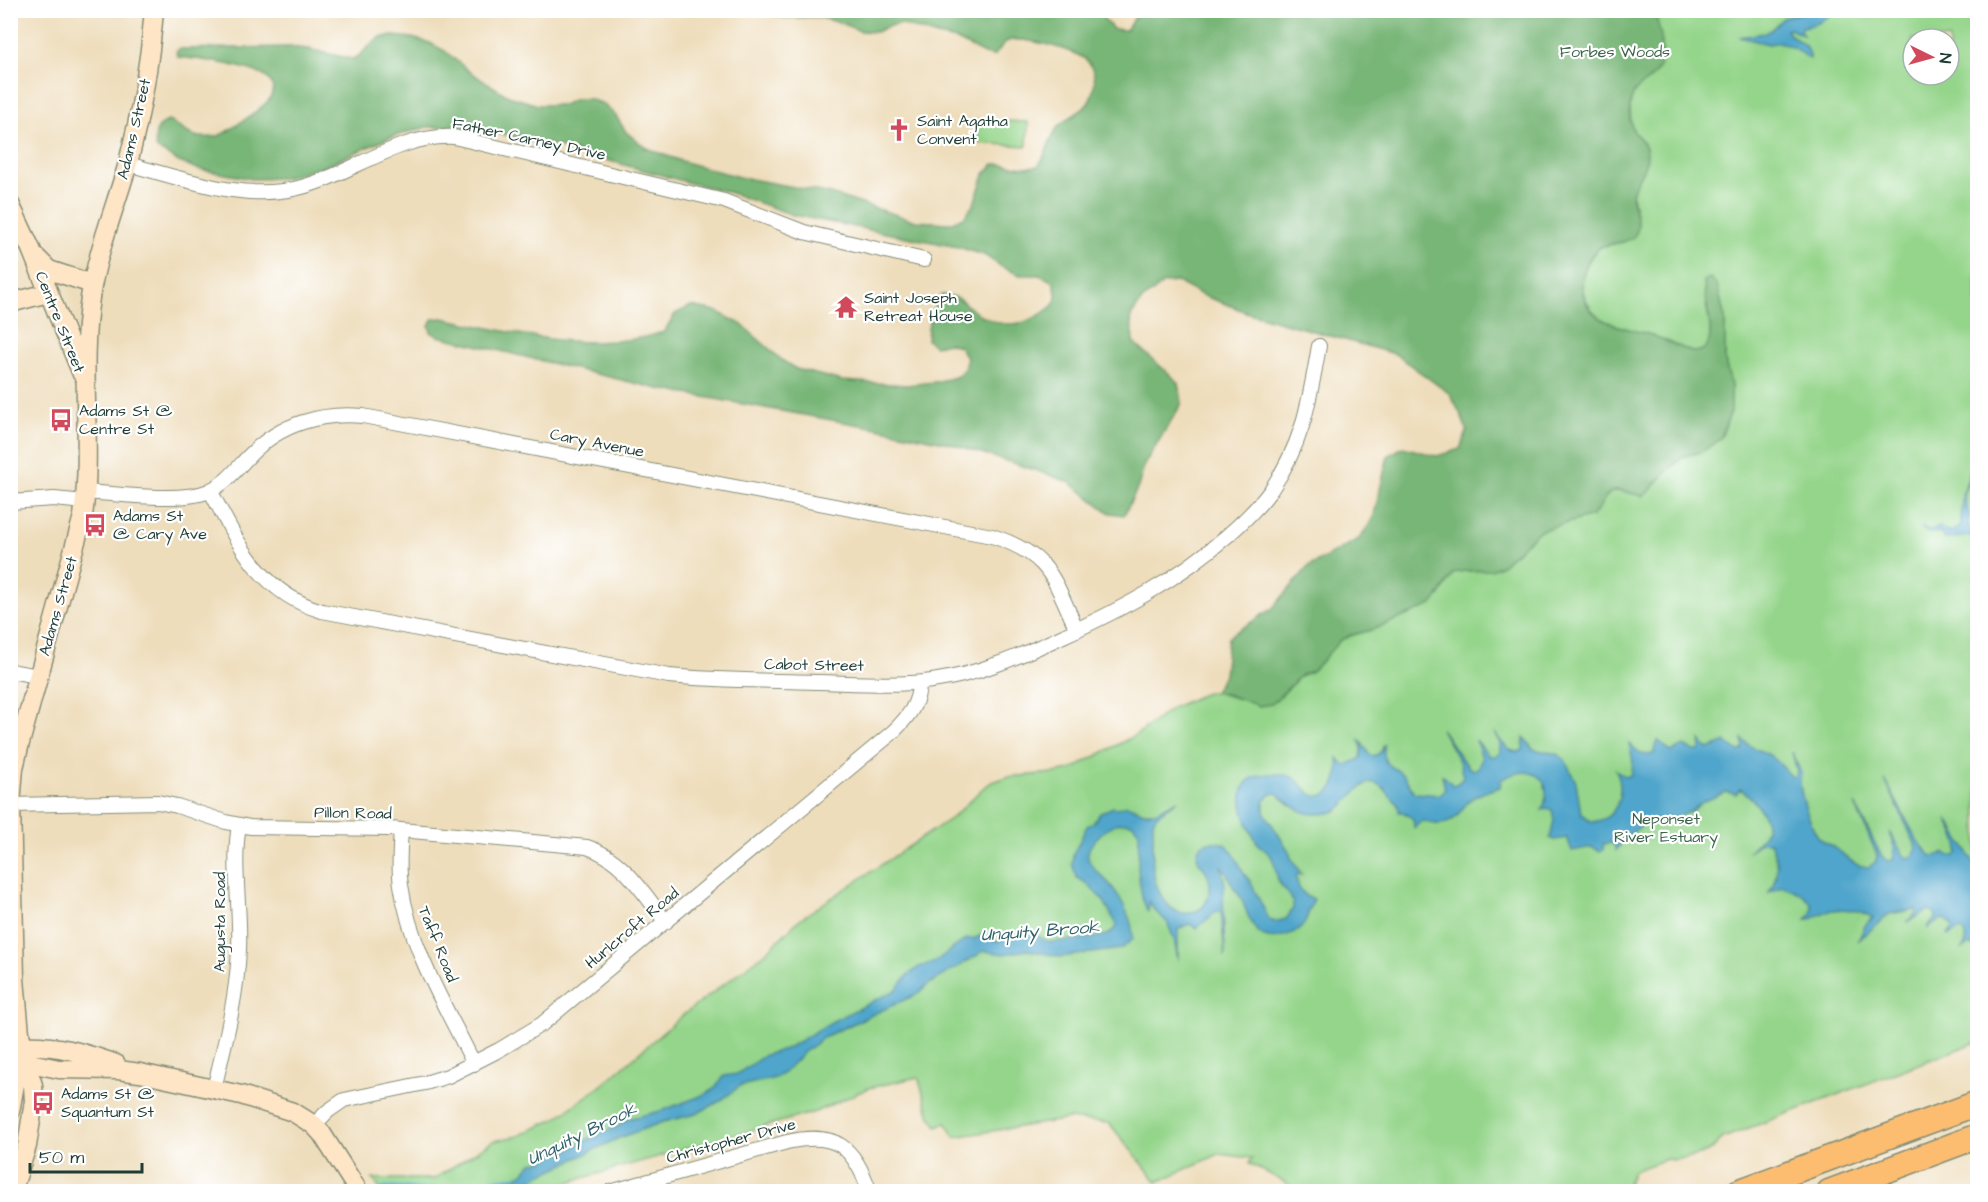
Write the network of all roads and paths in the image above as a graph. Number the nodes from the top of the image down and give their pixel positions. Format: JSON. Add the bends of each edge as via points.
{"nodes":[{"id":1,"x":154,"y":10,"type":"edge"},
{"id":2,"x":127,"y":164,"type":"junction"},
{"id":3,"x":10,"y":204,"type":"edge"},
{"id":4,"x":31,"y":249,"type":"junction"},
{"id":5,"x":924,"y":260,"type":"dead end"},
{"id":6,"x":92,"y":284,"type":"junction"},
{"id":7,"x":48,"y":293,"type":"junction"},
{"id":8,"x":10,"y":303,"type":"edge"},
{"id":9,"x":1319,"y":346,"type":"dead end"},
{"id":10,"x":86,"y":396,"type":"junction"},
{"id":11,"x":210,"y":490,"type":"junction"},
{"id":12,"x":86,"y":497,"type":"junction"},
{"id":13,"x":10,"y":502,"type":"edge"},
{"id":14,"x":1077,"y":630,"type":"junction"},
{"id":15,"x":10,"y":671,"type":"edge"},
{"id":16,"x":38,"y":676,"type":"junction"},
{"id":17,"x":919,"y":682,"type":"junction"},
{"id":18,"x":11,"y":805,"type":"edge"},
{"id":19,"x":238,"y":825,"type":"junction"},
{"id":20,"x":401,"y":830,"type":"junction"},
{"id":21,"x":11,"y":865,"type":"edge"},
{"id":22,"x":666,"y":922,"type":"junction"},
{"id":23,"x":14,"y":1017,"type":"edge"},
{"id":24,"x":23,"y":1054,"type":"junction"},
{"id":25,"x":474,"y":1064,"type":"junction"},
{"id":26,"x":214,"y":1089,"type":"junction"},
{"id":27,"x":1977,"y":1103,"type":"edge"},
{"id":28,"x":10,"y":1112,"type":"edge"},
{"id":29,"x":1977,"y":1119,"type":"edge"},
{"id":30,"x":314,"y":1125,"type":"junction"},
{"id":31,"x":1977,"y":1136,"type":"edge"},
{"id":32,"x":1977,"y":1149,"type":"edge"},
{"id":33,"x":16,"y":1160,"type":"edge"},
{"id":34,"x":12,"y":1191,"type":"edge"},
{"id":35,"x":359,"y":1191,"type":"edge"},
{"id":36,"x":610,"y":1191,"type":"edge"},
{"id":37,"x":870,"y":1191,"type":"edge"},
{"id":38,"x":1738,"y":1191,"type":"edge"},
{"id":39,"x":1781,"y":1191,"type":"edge"},
{"id":40,"x":1829,"y":1191,"type":"edge"},
{"id":41,"x":1864,"y":1191,"type":"edge"}],
"edges":[{"from":1,"to":2,"type":"main road","name":"Adams Street","via":[[147,72]]},
{"from":2,"to":5,"type":"street","name":"Father Carney Drive","via":[[224,189],[270,192],[317,182],[419,140],[454,137],[724,201],[804,232]]},
{"from":2,"to":6,"type":"main road","name":"Adams Street"},
{"from":3,"to":4,"type":"main road","name":"Centre Street"},
{"from":4,"to":6,"type":"main road","name":"Centre Street","via":[[49,270]]},
{"from":4,"to":7,"type":"main road","name":"Centre Street"},
{"from":6,"to":10,"type":"main road","name":"Adams Street"},
{"from":7,"to":8,"type":"main road"},
{"from":7,"to":10,"type":"main road","name":"Centre Street","via":[[79,364]]},
{"from":9,"to":14,"type":"street","name":"Cabot Street","via":[[1300,436],[1255,511],[1180,574]]},
{"from":10,"to":12,"type":"main road","name":"Adams Street"},
{"from":11,"to":12,"type":"street","name":"Cary Avenue","via":[[179,496]]},
{"from":11,"to":14,"type":"street","name":"Cary Avenue","via":[[260,446],[293,425],[329,416],[363,416],[992,536],[1026,550],[1042,562]]},
{"from":11,"to":17,"type":"street","name":"Cabot Street","via":[[237,541],[260,573],[286,596],[322,611],[669,676]]},
{"from":12,"to":13,"type":"street","name":"Cary Avenue"},
{"from":12,"to":16,"type":"main road","name":"Adams Street"},
{"from":14,"to":17,"type":"street","name":"Cabot Street","via":[[974,672]]},
{"from":15,"to":16,"type":"street"},
{"from":16,"to":18,"type":"main road","name":"Adams Street","via":[[17,754]]},
{"from":17,"to":22,"type":"street","name":"Hurlcroft Road","via":[[915,706],[893,732]]},
{"from":18,"to":19,"type":"street","name":"Pillon Road","via":[[158,802]]},
{"from":18,"to":21,"type":"main road","name":"Adams Street"},
{"from":19,"to":20,"type":"street","name":"Pillon Road"},
{"from":19,"to":26,"type":"street","name":"Augusta Road","via":[[237,975]]},
{"from":20,"to":22,"type":"street","name":"Pillon Road","via":[[597,850],[621,867]]},
{"from":20,"to":25,"type":"street","name":"Taff Road","via":[[399,870],[408,916],[425,963]]},
{"from":21,"to":23,"type":"main road","name":"Adams Street"},
{"from":22,"to":25,"type":"street","name":"Hurlcroft Road","via":[[542,1024]]},
{"from":23,"to":24,"type":"main road","name":"Adams Street"},
{"from":24,"to":26,"type":"main road","via":[[59,1069],[118,1070]]},
{"from":24,"to":28,"type":"main road","name":"Adams Street"},
{"from":24,"to":33,"type":"main road","name":"Adams Street","via":[[34,1101],[31,1127]]},
{"from":25,"to":30,"type":"street","name":"Hurlcroft Road","via":[[425,1083],[344,1100]]},
{"from":26,"to":30,"type":"main road","via":[[281,1107]]},
{"from":27,"to":38,"type":"highway"},
{"from":29,"to":39,"type":"highway"},
{"from":30,"to":35,"type":"main road"},
{"from":31,"to":40,"type":"highway"},
{"from":32,"to":41,"type":"highway"},
{"from":33,"to":34,"type":"main road","name":"Adams Street"},
{"from":36,"to":37,"type":"street","name":"Christopher Drive","via":[[814,1137],[847,1151],[859,1165]]}]}
